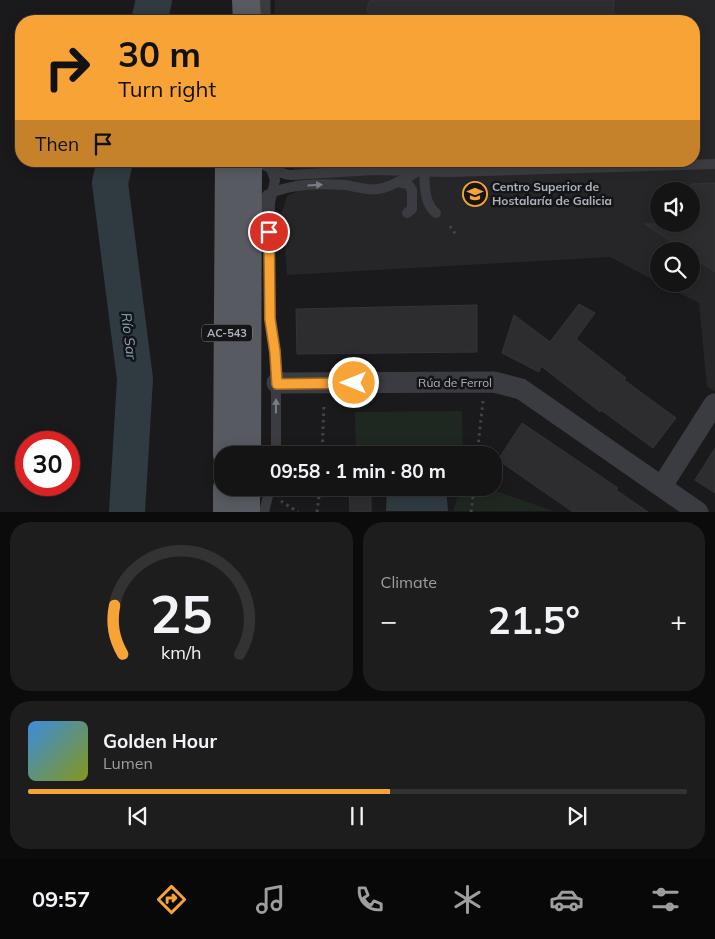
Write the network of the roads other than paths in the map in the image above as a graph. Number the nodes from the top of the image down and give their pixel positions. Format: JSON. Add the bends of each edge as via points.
{"nodes":[{"id":1,"x":229,"y":0,"type":"edge"},
{"id":2,"x":237,"y":0,"type":"edge"},
{"id":3,"x":246,"y":0,"type":"edge"},
{"id":4,"x":255,"y":0,"type":"edge"},
{"id":5,"x":260,"y":0,"type":"edge"},
{"id":6,"x":229,"y":15,"type":"edge"},
{"id":7,"x":238,"y":15,"type":"edge"},
{"id":8,"x":247,"y":15,"type":"edge"},
{"id":9,"x":258,"y":15,"type":"edge"},
{"id":10,"x":259,"y":15,"type":"edge"},
{"id":11,"x":700,"y":164,"type":"edge"},
{"id":12,"x":715,"y":164,"type":"edge"},
{"id":13,"x":243,"y":167,"type":"edge"},
{"id":14,"x":615,"y":167,"type":"edge"},
{"id":15,"x":421,"y":171,"type":"junction"},
{"id":16,"x":448,"y":172,"type":"junction"},
{"id":17,"x":254,"y":180,"type":"edge"},
{"id":18,"x":397,"y":182,"type":"junction"},
{"id":19,"x":412,"y":190,"type":"junction"},
{"id":20,"x":426,"y":190,"type":"junction"},
{"id":21,"x":436,"y":212,"type":"dead end"},
{"id":22,"x":407,"y":213,"type":"dead end"},
{"id":23,"x":217,"y":328,"type":"dead end"},
{"id":24,"x":217,"y":371,"type":"dead end"},
{"id":25,"x":277,"y":384,"type":"junction"},
{"id":26,"x":714,"y":404,"type":"edge"},
{"id":27,"x":225,"y":446,"type":"edge"},
{"id":28,"x":227,"y":446,"type":"edge"},
{"id":29,"x":235,"y":446,"type":"edge"},
{"id":30,"x":247,"y":446,"type":"edge"},
{"id":31,"x":257,"y":446,"type":"edge"},
{"id":32,"x":276,"y":446,"type":"edge"},
{"id":33,"x":662,"y":486,"type":"junction"},
{"id":34,"x":268,"y":496,"type":"edge"},
{"id":35,"x":235,"y":500,"type":"edge"},
{"id":36,"x":256,"y":512,"type":"edge"},
{"id":37,"x":264,"y":512,"type":"edge"},
{"id":38,"x":698,"y":512,"type":"edge"}],
"edges":[{"from":1,"to":6,"type":"main road"},
{"from":2,"to":7,"type":"lane"},
{"from":3,"to":8,"type":"main road"},
{"from":4,"to":9,"type":"lane"},
{"from":5,"to":10,"type":"street"},
{"from":11,"to":12,"type":"lane"},
{"from":13,"to":17,"type":"lane"},
{"from":14,"to":16,"type":"lane"},
{"from":15,"to":16,"type":"lane"},
{"from":15,"to":17,"type":"lane","via":[[374,170]]},
{"from":15,"to":18,"type":"lane"},
{"from":15,"to":19,"type":"lane"},
{"from":15,"to":20,"type":"lane"},
{"from":16,"to":20,"type":"lane","via":[[435,178]]},
{"from":17,"to":18,"type":"lane","one_way":true,"via":[[291,187],[342,185],[375,190]]},
{"from":17,"to":23,"type":"lane","via":[[221,277]]},
{"from":17,"to":25,"type":"lane","via":[[269,222],[270,319]]},
{"from":17,"to":28,"type":"main road","number":"AC-543"},
{"from":17,"to":29,"type":"lane"},
{"from":17,"to":30,"type":"main road","number":"AC-543"},
{"from":17,"to":31,"type":"lane","via":[[261,214],[258,235]]},
{"from":18,"to":19,"type":"lane","via":[[408,184]]},
{"from":19,"to":22,"type":"lane","via":[[413,206]]},
{"from":20,"to":21,"type":"lane","via":[[430,208]]},
{"from":24,"to":27,"type":"lane"},
{"from":32,"to":25,"type":"lane","one_way":true},
{"from":25,"to":33,"type":"street","name":"Rúa de Ferrol","via":[[494,382],[521,389]]},
{"from":26,"to":33,"type":"street"},
{"from":33,"to":38,"type":"street","name":"Rúa de Ferrol"},
{"from":34,"to":37,"type":"lane"},
{"from":35,"to":36,"type":"lane"}]}
